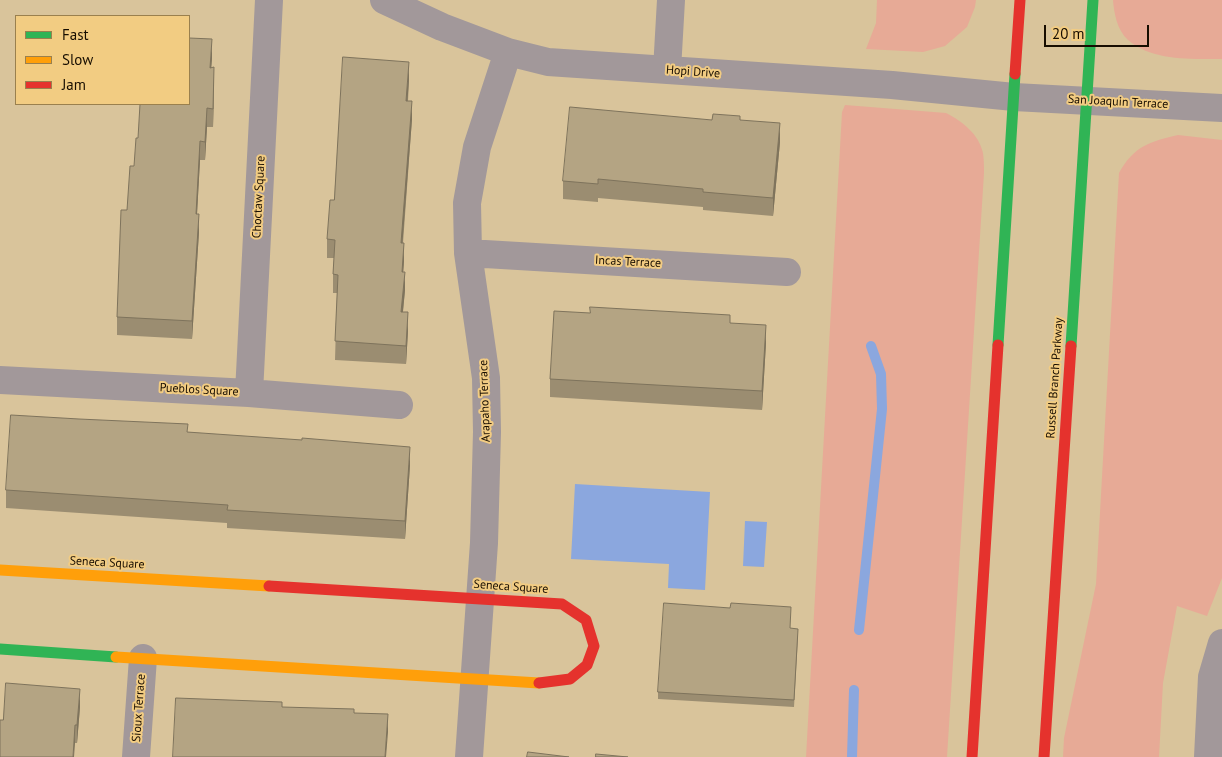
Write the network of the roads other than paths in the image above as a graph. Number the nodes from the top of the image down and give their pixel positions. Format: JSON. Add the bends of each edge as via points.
{"nodes":[{"id":1,"x":268,"y":0,"type":"edge"},
{"id":2,"x":384,"y":0,"type":"edge"},
{"id":3,"x":671,"y":0,"type":"edge"},
{"id":4,"x":1020,"y":0,"type":"edge"},
{"id":5,"x":1093,"y":0,"type":"edge"},
{"id":6,"x":508,"y":52,"type":"junction"},
{"id":7,"x":667,"y":70,"type":"junction"},
{"id":8,"x":1014,"y":97,"type":"junction"},
{"id":9,"x":1086,"y":100,"type":"junction"},
{"id":10,"x":1222,"y":108,"type":"edge"},
{"id":11,"x":468,"y":253,"type":"junction"},
{"id":12,"x":787,"y":272,"type":"dead end"},
{"id":13,"x":0,"y":380,"type":"edge"},
{"id":14,"x":249,"y":393,"type":"junction"},
{"id":15,"x":398,"y":405,"type":"dead end"},
{"id":16,"x":0,"y":570,"type":"edge"},
{"id":17,"x":480,"y":598,"type":"junction"},
{"id":18,"x":1222,"y":643,"type":"edge"},
{"id":19,"x":0,"y":649,"type":"edge"},
{"id":20,"x":143,"y":658,"type":"junction"},
{"id":21,"x":474,"y":680,"type":"junction"},
{"id":22,"x":136,"y":757,"type":"edge"},
{"id":23,"x":470,"y":757,"type":"edge"},
{"id":24,"x":972,"y":757,"type":"edge"},
{"id":25,"x":1044,"y":757,"type":"edge"},
{"id":26,"x":1208,"y":757,"type":"edge"}],
"edges":[{"from":1,"to":14,"type":"street","name":"Choctaw Square"},
{"from":2,"to":6,"type":"street","name":"Hopi Drive"},
{"from":3,"to":7,"type":"street"},
{"from":4,"to":8,"type":"main road"},
{"from":5,"to":9,"type":"main road","name":"Russell Branch Parkway"},
{"from":6,"to":7,"type":"street","name":"Hopi Drive","via":[[548,62]]},
{"from":6,"to":11,"type":"street","name":"Arapaho Terrace","via":[[477,147],[467,203]]},
{"from":7,"to":8,"type":"street","name":"Hopi Drive"},
{"from":8,"to":9,"type":"street","name":"San Joaquin Terrace"},
{"from":8,"to":24,"type":"main road"},
{"from":9,"to":10,"type":"street","name":"San Joaquin Terrace"},
{"from":9,"to":25,"type":"main road","name":"Russell Branch Parkway"},
{"from":11,"to":12,"type":"street","name":"Incas Terrace"},
{"from":11,"to":17,"type":"street","name":"Arapaho Terrace","via":[[486,378],[485,515]]},
{"from":13,"to":14,"type":"street","name":"Pueblos Square"},
{"from":14,"to":15,"type":"street","name":"Pueblos Square"},
{"from":16,"to":17,"type":"main road","name":"Seneca Square"},
{"from":17,"to":21,"type":"street","name":"Arapaho Terrace"},
{"from":17,"to":21,"type":"main road","name":"Seneca Square","via":[[562,604],[586,620],[594,646],[588,665],[570,679],[539,682]]},
{"from":18,"to":26,"type":"street","via":[[1212,677]]},
{"from":19,"to":20,"type":"main road","name":"Seneca Square"},
{"from":20,"to":21,"type":"main road","name":"Seneca Square"},
{"from":20,"to":22,"type":"street","name":"Sioux Terrace"},
{"from":21,"to":23,"type":"street","name":"Arapaho Terrace"}]}
